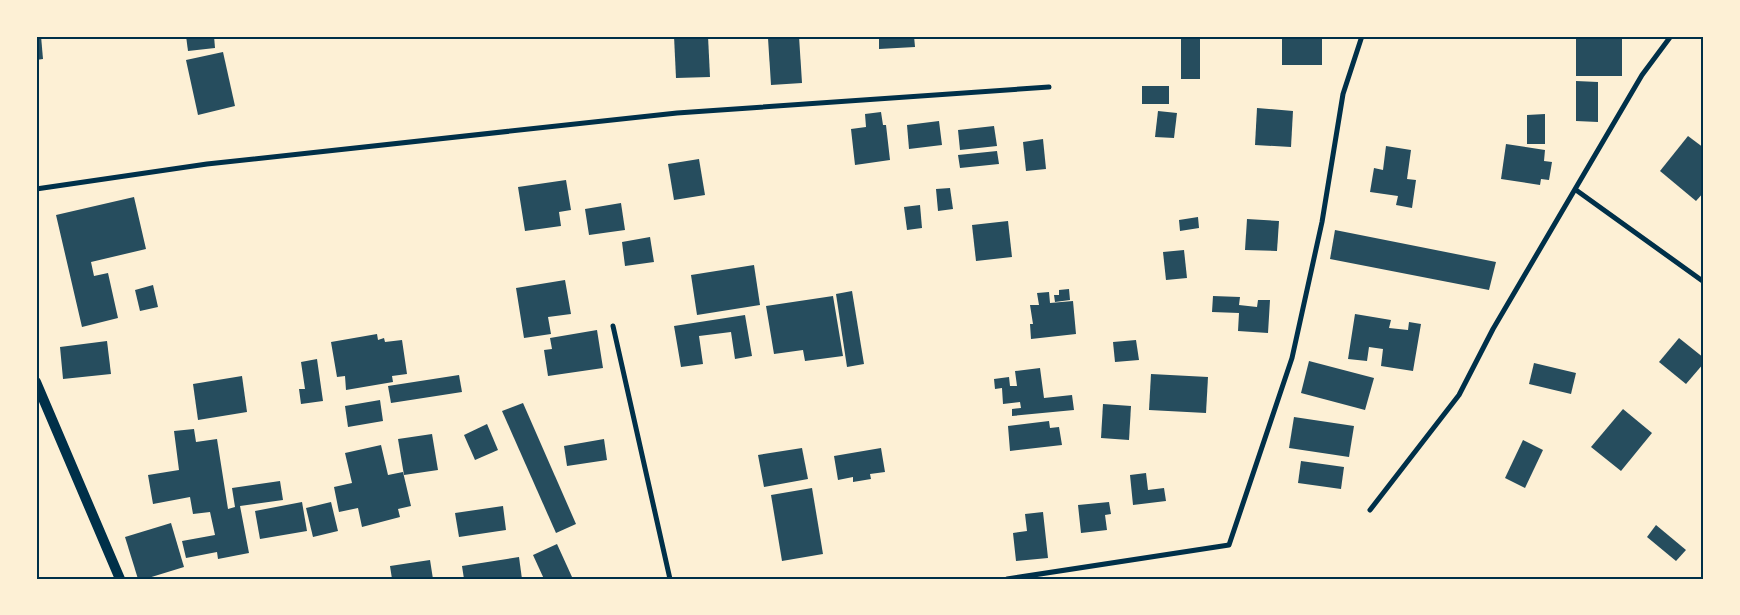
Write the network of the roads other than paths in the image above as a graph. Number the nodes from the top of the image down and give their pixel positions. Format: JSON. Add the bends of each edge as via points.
{"nodes":[{"id":1,"x":1362,"y":36,"type":"edge"},
{"id":2,"x":1671,"y":36,"type":"edge"},
{"id":3,"x":1049,"y":87,"type":"dead end"},
{"id":4,"x":36,"y":189,"type":"edge"},
{"id":5,"x":1576,"y":190,"type":"junction"},
{"id":6,"x":1704,"y":282,"type":"edge"},
{"id":7,"x":613,"y":326,"type":"dead end"},
{"id":8,"x":36,"y":382,"type":"edge"},
{"id":9,"x":1370,"y":510,"type":"dead end"},
{"id":10,"x":120,"y":579,"type":"edge"},
{"id":11,"x":670,"y":579,"type":"edge"},
{"id":12,"x":1007,"y":579,"type":"edge"}],
"edges":[{"from":1,"to":12,"type":"street","via":[[1343,94],[1322,222],[1292,358],[1229,545]]},
{"from":2,"to":5,"type":"street","via":[[1642,75]]},
{"from":3,"to":4,"type":"street","via":[[677,113],[207,164]]},
{"from":5,"to":6,"type":"street"},
{"from":5,"to":9,"type":"street","via":[[1458,395]]},
{"from":7,"to":11,"type":"street"},
{"from":8,"to":10,"type":"main road"}]}
